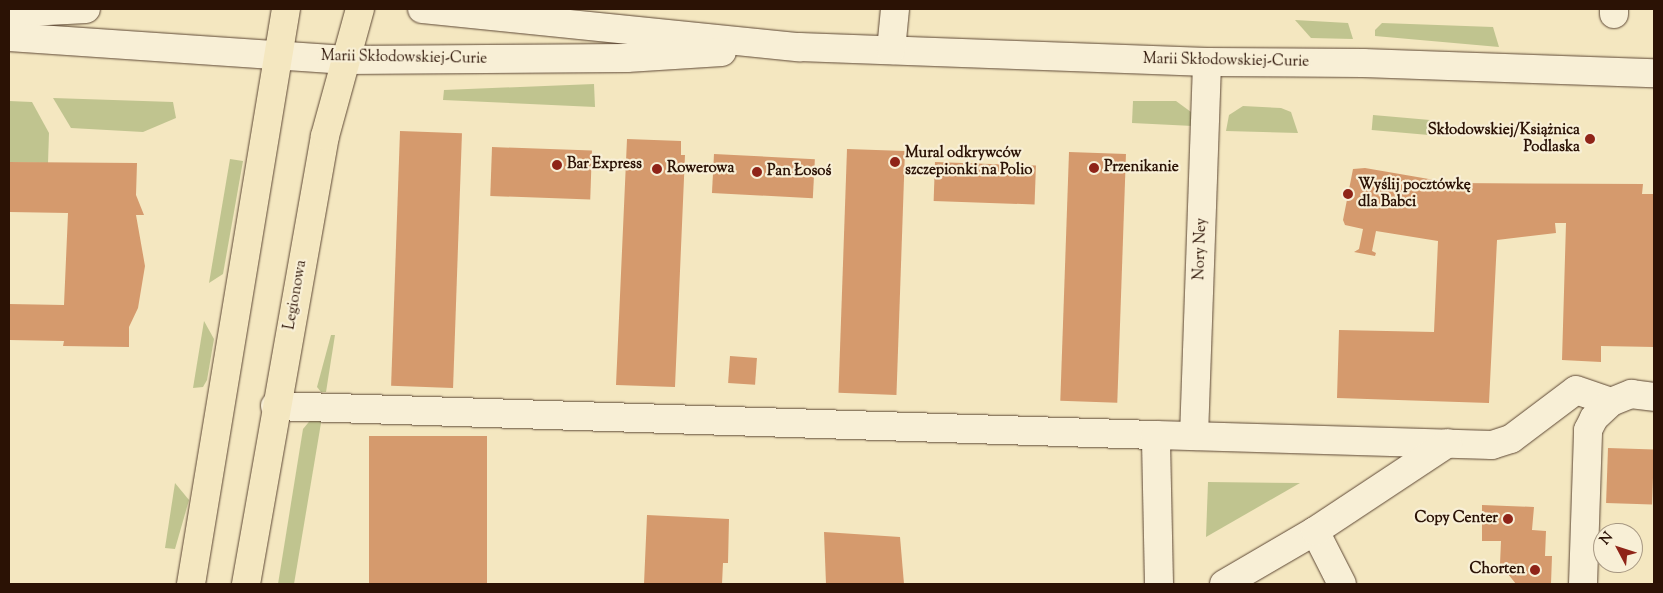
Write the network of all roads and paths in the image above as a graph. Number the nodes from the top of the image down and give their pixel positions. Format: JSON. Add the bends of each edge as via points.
{"nodes":[{"id":1,"x":86,"y":9,"type":"edge"},
{"id":2,"x":286,"y":9,"type":"edge"},
{"id":3,"x":360,"y":9,"type":"edge"},
{"id":4,"x":422,"y":9,"type":"edge"},
{"id":5,"x":895,"y":9,"type":"edge"},
{"id":6,"x":9,"y":13,"type":"edge"},
{"id":7,"x":9,"y":37,"type":"edge"},
{"id":8,"x":799,"y":46,"type":"junction"},
{"id":9,"x":892,"y":50,"type":"junction"},
{"id":10,"x":277,"y":54,"type":"junction"},
{"id":11,"x":346,"y":60,"type":"junction"},
{"id":12,"x":1208,"y":62,"type":"junction"},
{"id":13,"x":1654,"y":73,"type":"edge"},
{"id":14,"x":1654,"y":397,"type":"edge"},
{"id":15,"x":1604,"y":400,"type":"junction"},
{"id":16,"x":275,"y":406,"type":"junction"},
{"id":17,"x":1156,"y":435,"type":"junction"},
{"id":18,"x":1194,"y":436,"type":"junction"},
{"id":19,"x":1448,"y":443,"type":"junction"},
{"id":20,"x":1315,"y":532,"type":"junction"},
{"id":21,"x":191,"y":584,"type":"edge"},
{"id":22,"x":246,"y":584,"type":"edge"},
{"id":23,"x":1159,"y":584,"type":"edge"},
{"id":24,"x":1224,"y":584,"type":"edge"},
{"id":25,"x":1342,"y":584,"type":"edge"},
{"id":26,"x":1583,"y":584,"type":"edge"}],
"edges":[{"from":1,"to":6,"type":"street"},
{"from":2,"to":10,"type":"main road"},
{"from":3,"to":11,"type":"main road","name":"Legionowa"},
{"from":4,"to":8,"type":"street","name":"Marii Skłodowskiej-Curie"},
{"from":5,"to":9,"type":"street"},
{"from":7,"to":10,"type":"street","name":"Marii Skłodowskiej-Curie"},
{"from":8,"to":9,"type":"street","name":"Marii Skłodowskiej-Curie"},
{"from":8,"to":11,"type":"street","name":"Marii Skłodowskiej-Curie","via":[[627,58]]},
{"from":9,"to":12,"type":"street","name":"Marii Skłodowskiej-Curie"},
{"from":10,"to":11,"type":"street","name":"Marii Skłodowskiej-Curie"},
{"from":10,"to":21,"type":"main road"},
{"from":11,"to":16,"type":"main road","name":"Legionowa","via":[[325,136]]},
{"from":12,"to":13,"type":"street","name":"Marii Skłodowskiej-Curie","via":[[1363,63]]},
{"from":12,"to":18,"type":"street","name":"Nory Ney"},
{"from":14,"to":15,"type":"street","via":[[1631,394]]},
{"from":15,"to":19,"type":"street","via":[[1576,390],[1511,439],[1492,446]]},
{"from":15,"to":26,"type":"street","via":[[1588,430]]},
{"from":16,"to":17,"type":"street"},
{"from":16,"to":22,"type":"main road","name":"Legionowa"},
{"from":17,"to":18,"type":"street"},
{"from":17,"to":23,"type":"street"},
{"from":18,"to":19,"type":"street"},
{"from":19,"to":20,"type":"street"},
{"from":20,"to":24,"type":"street"},
{"from":20,"to":25,"type":"street"}]}
